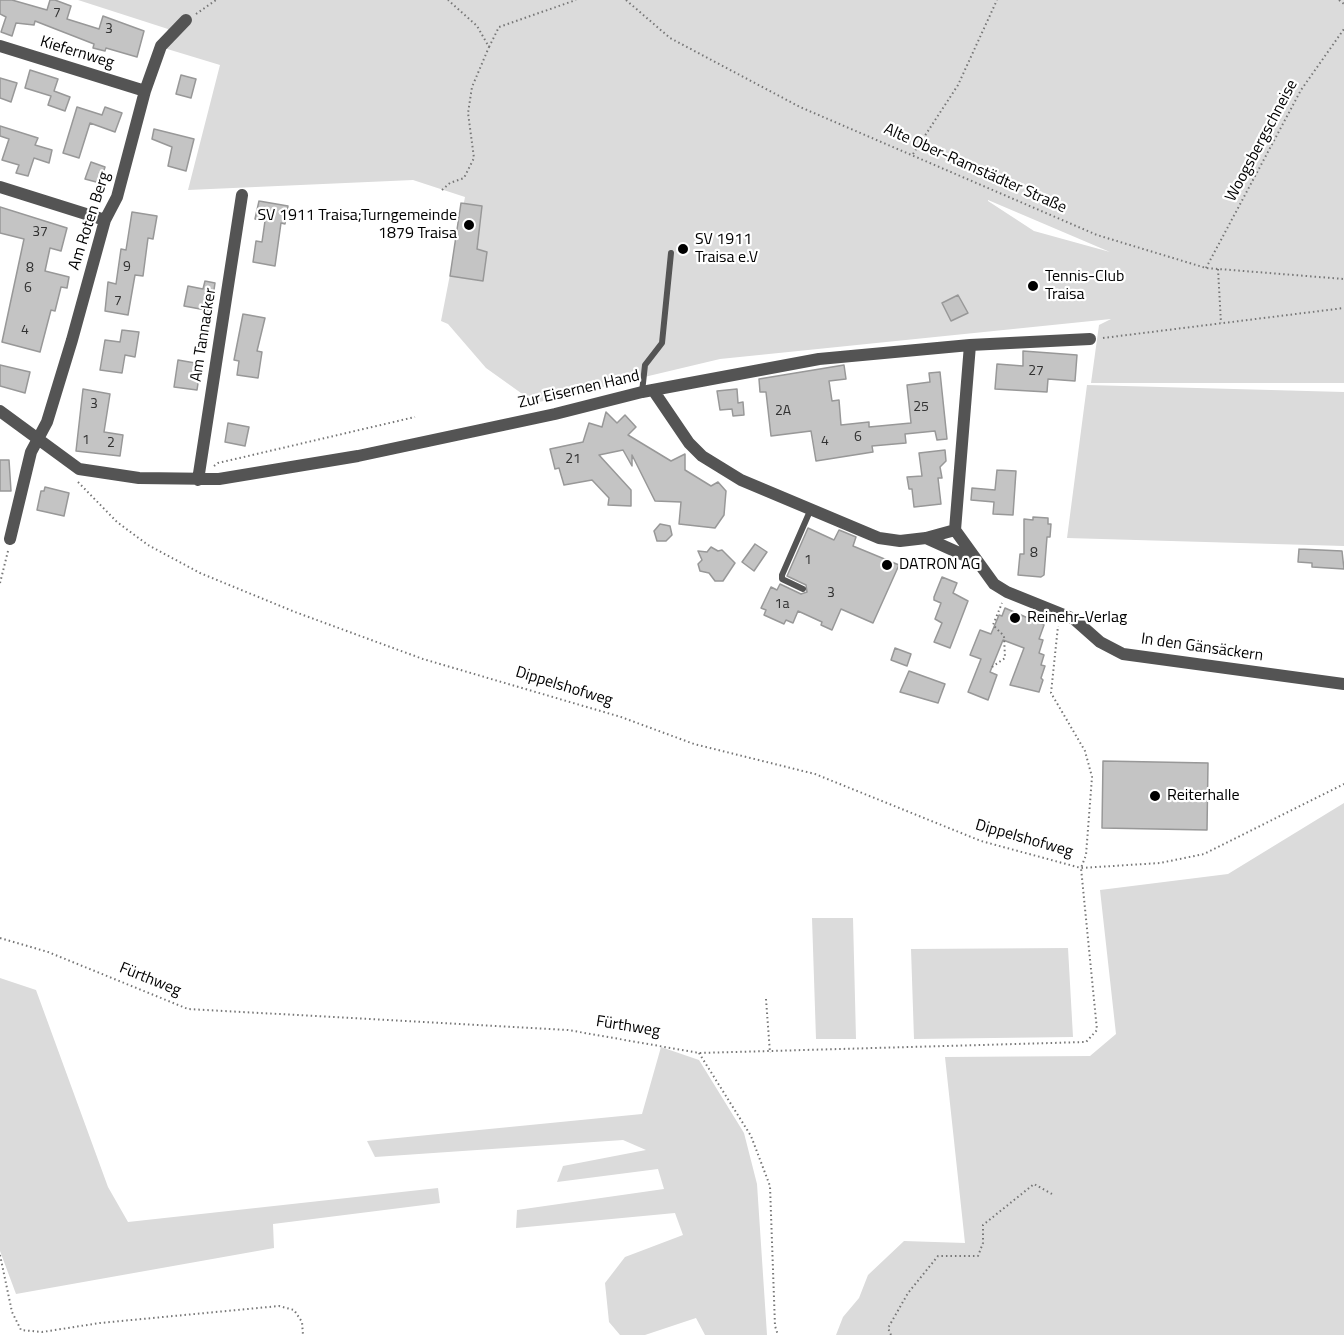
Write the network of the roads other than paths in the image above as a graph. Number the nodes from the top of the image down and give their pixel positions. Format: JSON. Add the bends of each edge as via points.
{"nodes":[{"id":1,"x":186,"y":20,"type":"road end"},
{"id":2,"x":0,"y":46,"type":"edge"},
{"id":3,"x":145,"y":91,"type":"junction"},
{"id":4,"x":0,"y":187,"type":"edge"},
{"id":5,"x":242,"y":195,"type":"dead end"},
{"id":6,"x":105,"y":220,"type":"junction"},
{"id":7,"x":671,"y":253,"type":"dead end"},
{"id":8,"x":1090,"y":339,"type":"road end"},
{"id":9,"x":970,"y":345,"type":"junction"},
{"id":10,"x":648,"y":391,"type":"junction"},
{"id":11,"x":0,"y":411,"type":"edge"},
{"id":12,"x":38,"y":438,"type":"junction"},
{"id":13,"x":198,"y":480,"type":"junction"},
{"id":14,"x":810,"y":511,"type":"junction"},
{"id":15,"x":955,"y":530,"type":"junction"},
{"id":16,"x":926,"y":538,"type":"junction"},
{"id":17,"x":10,"y":539,"type":"road end"},
{"id":18,"x":978,"y":561,"type":"junction"},
{"id":19,"x":803,"y":589,"type":"dead end"},
{"id":20,"x":1344,"y":684,"type":"edge"}],
"edges":[{"from":1,"to":3,"type":"street","name":"Am Roten Berg","via":[[161,46]]},
{"from":2,"to":3,"type":"street","name":"Kiefernweg"},
{"from":3,"to":6,"type":"street","name":"Am Roten Berg","via":[[117,197]]},
{"from":4,"to":6,"type":"street"},
{"from":5,"to":13,"type":"street","name":"Am Tannacker"},
{"from":6,"to":12,"type":"street","name":"Am Roten Berg","via":[[72,340]]},
{"from":7,"to":10,"type":"lane","via":[[662,343],[645,365]]},
{"from":8,"to":9,"type":"street","name":"Zur Eisernen Hand"},
{"from":9,"to":10,"type":"street","name":"Zur Eisernen Hand","via":[[819,359]]},
{"from":9,"to":15,"type":"street"},
{"from":10,"to":13,"type":"street","name":"Zur Eisernen Hand","via":[[358,456]]},
{"from":10,"to":14,"type":"street","name":"In den Gänsäckern","via":[[702,456],[729,474]]},
{"from":11,"to":12,"type":"street"},
{"from":12,"to":13,"type":"street","name":"Zur Eisernen Hand","via":[[79,469],[139,478]]},
{"from":12,"to":17,"type":"street","name":"Am Roten Berg","via":[[31,452]]},
{"from":14,"to":16,"type":"street","name":"In den Gänsäckern","via":[[879,538]]},
{"from":14,"to":19,"type":"lane","via":[[782,575],[782,579]]},
{"from":15,"to":16,"type":"street","name":"In den Gänsäckern"},
{"from":15,"to":18,"type":"street","name":"In den Gänsäckern"},
{"from":16,"to":18,"type":"street","name":"In den Gänsäckern"},
{"from":18,"to":20,"type":"street","name":"In den Gänsäckern","via":[[994,584],[1079,623],[1112,650],[1123,654]]}]}
